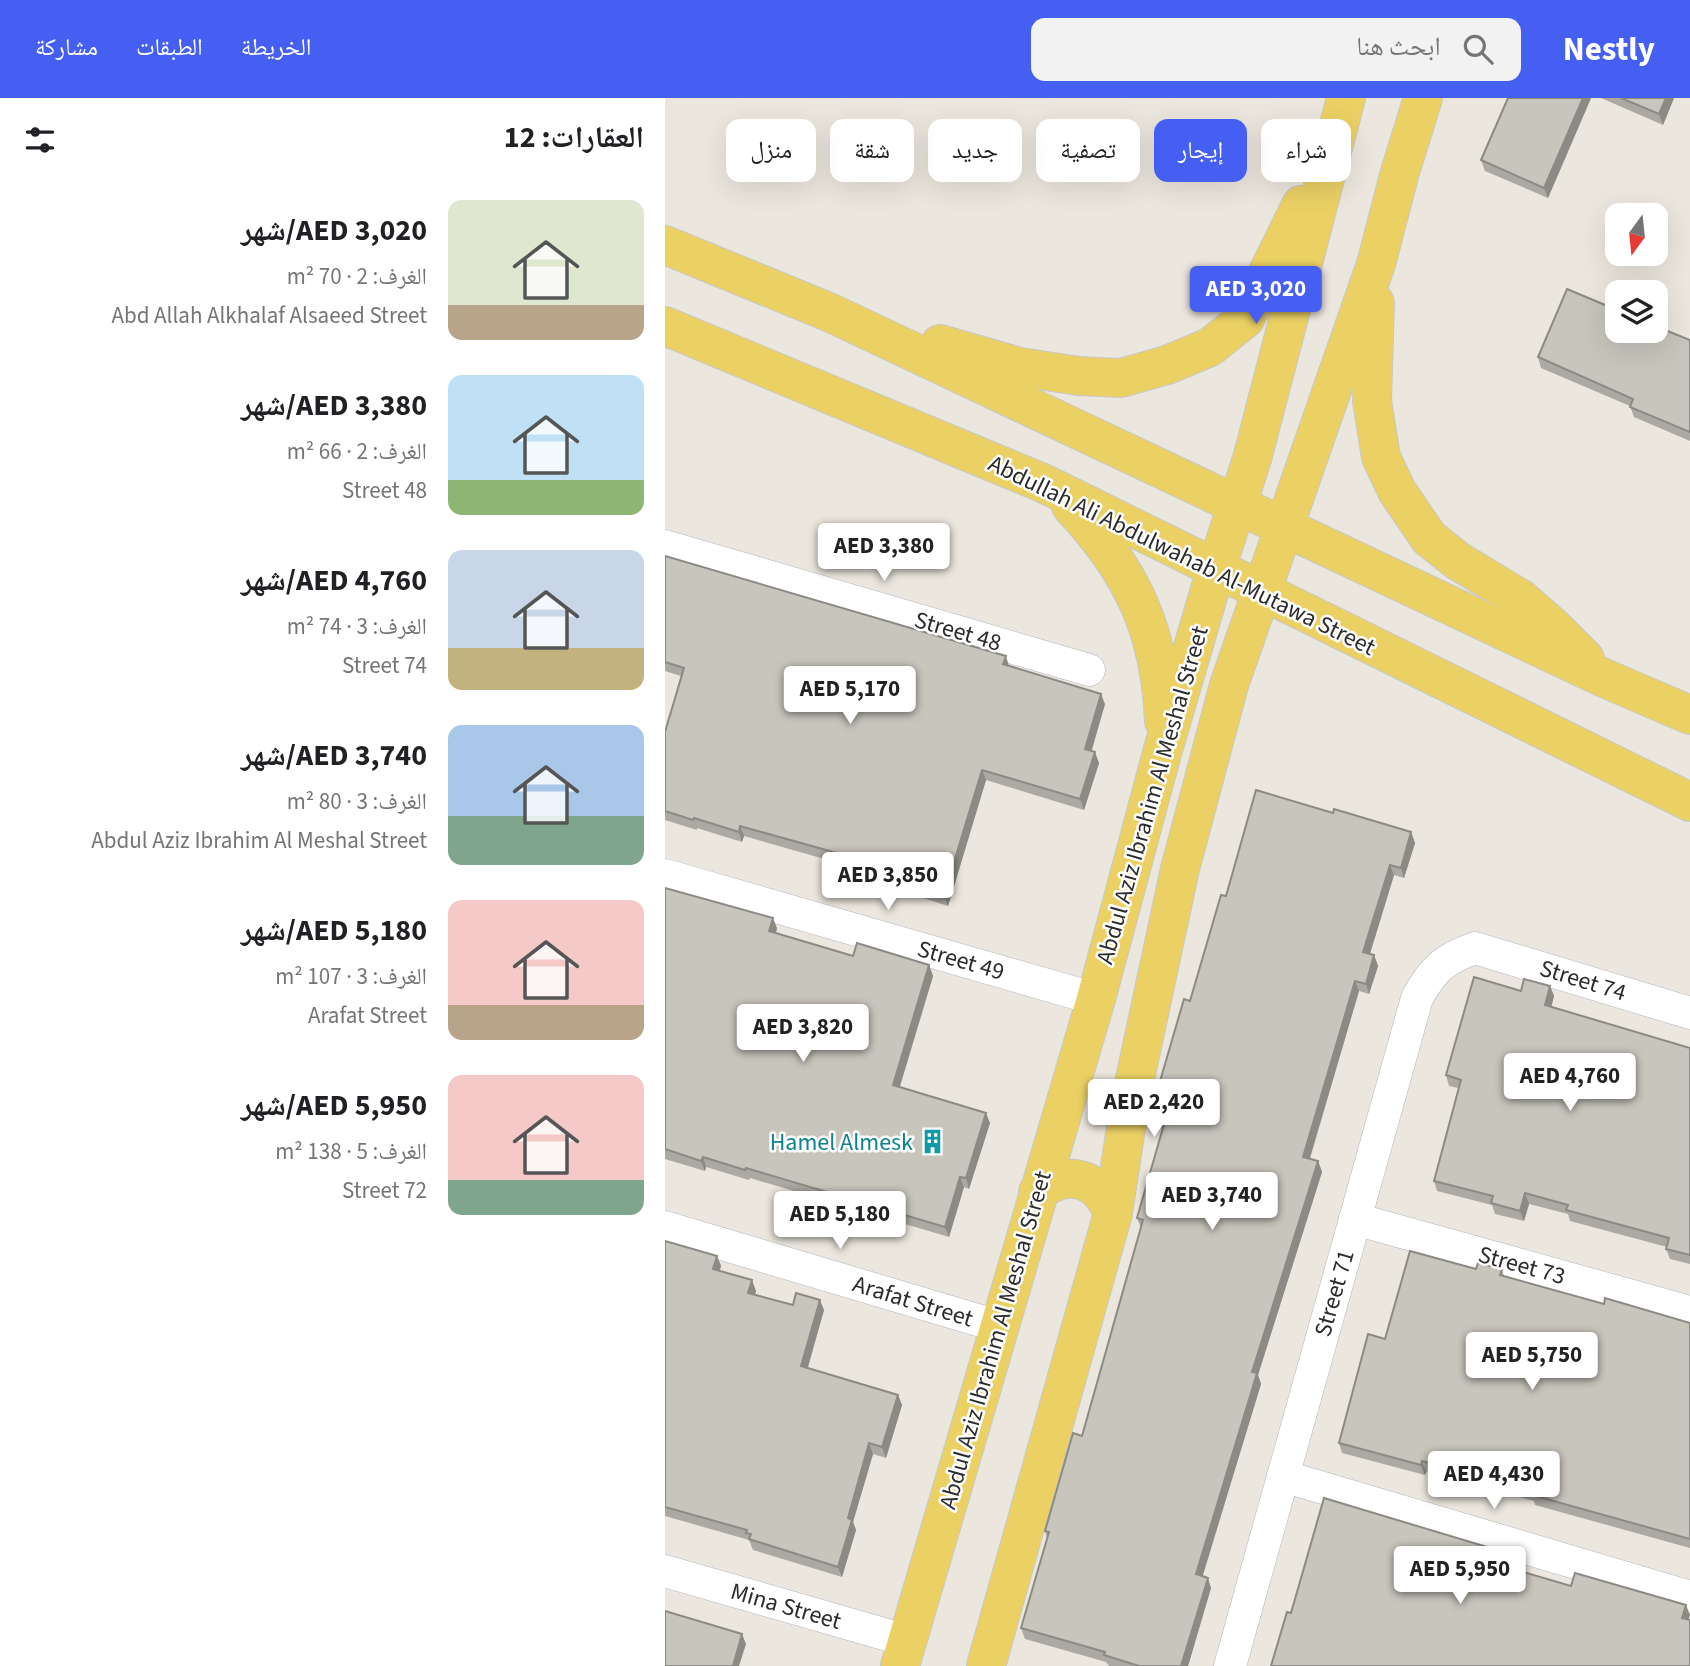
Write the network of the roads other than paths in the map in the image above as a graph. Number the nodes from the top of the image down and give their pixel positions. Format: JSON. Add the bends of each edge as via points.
{"nodes":[{"id":1,"x":1423,"y":98,"type":"edge"},
{"id":2,"x":1342,"y":115,"type":"edge"},
{"id":3,"x":665,"y":245,"type":"edge"},
{"id":4,"x":1376,"y":264,"type":"junction"},
{"id":5,"x":831,"y":313,"type":"junction"},
{"id":6,"x":665,"y":326,"type":"edge"},
{"id":7,"x":1045,"y":484,"type":"junction"},
{"id":8,"x":1237,"y":505,"type":"junction"},
{"id":9,"x":1284,"y":528,"type":"junction"},
{"id":10,"x":665,"y":546,"type":"edge"},
{"id":11,"x":1216,"y":569,"type":"junction"},
{"id":12,"x":1261,"y":592,"type":"junction"},
{"id":13,"x":1089,"y":670,"type":"dead end"},
{"id":14,"x":1604,"y":678,"type":"junction"},
{"id":15,"x":1690,"y":715,"type":"edge"},
{"id":16,"x":1162,"y":753,"type":"junction"},
{"id":17,"x":1690,"y":802,"type":"edge"},
{"id":18,"x":665,"y":875,"type":"edge"},
{"id":19,"x":1475,"y":948,"type":"joint"},
{"id":20,"x":1096,"y":999,"type":"junction"},
{"id":21,"x":1690,"y":1013,"type":"edge"},
{"id":22,"x":1038,"y":1192,"type":"junction"},
{"id":23,"x":1113,"y":1213,"type":"junction"},
{"id":24,"x":1355,"y":1219,"type":"junction"},
{"id":25,"x":665,"y":1227,"type":"edge"},
{"id":26,"x":1690,"y":1312,"type":"edge"},
{"id":27,"x":1001,"y":1327,"type":"junction"},
{"id":28,"x":1283,"y":1476,"type":"junction"},
{"id":29,"x":665,"y":1570,"type":"edge"},
{"id":30,"x":1690,"y":1597,"type":"edge"},
{"id":31,"x":904,"y":1653,"type":"edge"},
{"id":32,"x":986,"y":1666,"type":"edge"},
{"id":33,"x":1230,"y":1666,"type":"edge"}],
"edges":[{"from":1,"to":4,"type":"main road"},
{"from":2,"to":5,"type":"main road","via":[[1245,319],[1210,347],[1167,365],[1121,378],[1020,367]]},
{"from":2,"to":8,"type":"main road","name":"Abdul Aziz Ibrahim Al Meshal Street"},
{"from":3,"to":5,"type":"main road"},
{"from":4,"to":9,"type":"main road","name":"Abdul Aziz Ibrahim Al Meshal Street"},
{"from":4,"to":14,"type":"main road","via":[[1372,401],[1381,457],[1397,491],[1429,538],[1521,599]]},
{"from":5,"to":8,"type":"main road"},
{"from":6,"to":7,"type":"main road","name":"Abdullah Ali Abdulwahab Al-Mutawa Street"},
{"from":7,"to":11,"type":"main road","name":"Abdullah Ali Abdulwahab Al-Mutawa Street"},
{"from":7,"to":16,"type":"main road","via":[[1070,505],[1112,554],[1142,610],[1161,685]]},
{"from":8,"to":9,"type":"main road"},
{"from":8,"to":11,"type":"main road","name":"Abdul Aziz Ibrahim Al Meshal Street"},
{"from":9,"to":12,"type":"main road","name":"Abdul Aziz Ibrahim Al Meshal Street"},
{"from":9,"to":14,"type":"main road"},
{"from":10,"to":13,"type":"street","name":"Street 48"},
{"from":11,"to":12,"type":"main road","name":"Abdullah Ali Abdulwahab Al-Mutawa Street"},
{"from":11,"to":16,"type":"main road","name":"Abdul Aziz Ibrahim Al Meshal Street"},
{"from":12,"to":17,"type":"main road","name":"Abdullah Ali Abdulwahab Al-Mutawa Street"},
{"from":12,"to":23,"type":"main road","name":"Abdul Aziz Ibrahim Al Meshal Street","via":[[1229,685],[1181,869],[1130,1102]]},
{"from":14,"to":15,"type":"main road"},
{"from":16,"to":20,"type":"main road","name":"Abdul Aziz Ibrahim Al Meshal Street"},
{"from":18,"to":20,"type":"street","name":"Street 49"},
{"from":19,"to":21,"type":"street","name":"Street 74"},
{"from":19,"to":24,"type":"street","name":"Street 71","via":[[1439,965],[1417,998]]},
{"from":20,"to":22,"type":"main road","name":"Abdul Aziz Ibrahim Al Meshal Street"},
{"from":22,"to":23,"type":"main road","via":[[1064,1178],[1080,1179],[1107,1198]]},
{"from":22,"to":27,"type":"main road","name":"Abdul Aziz Ibrahim Al Meshal Street"},
{"from":23,"to":32,"type":"main road","name":"Abdul Aziz Ibrahim Al Meshal Street"},
{"from":24,"to":26,"type":"street","name":"Street 73"},
{"from":24,"to":28,"type":"street","name":"Street 71"},
{"from":25,"to":27,"type":"street","name":"Arafat Street"},
{"from":27,"to":31,"type":"main road","name":"Abdul Aziz Ibrahim Al Meshal Street"},
{"from":28,"to":30,"type":"street"},
{"from":28,"to":33,"type":"street","name":"Street 71"},
{"from":29,"to":31,"type":"street","name":"Mina Street"}]}
